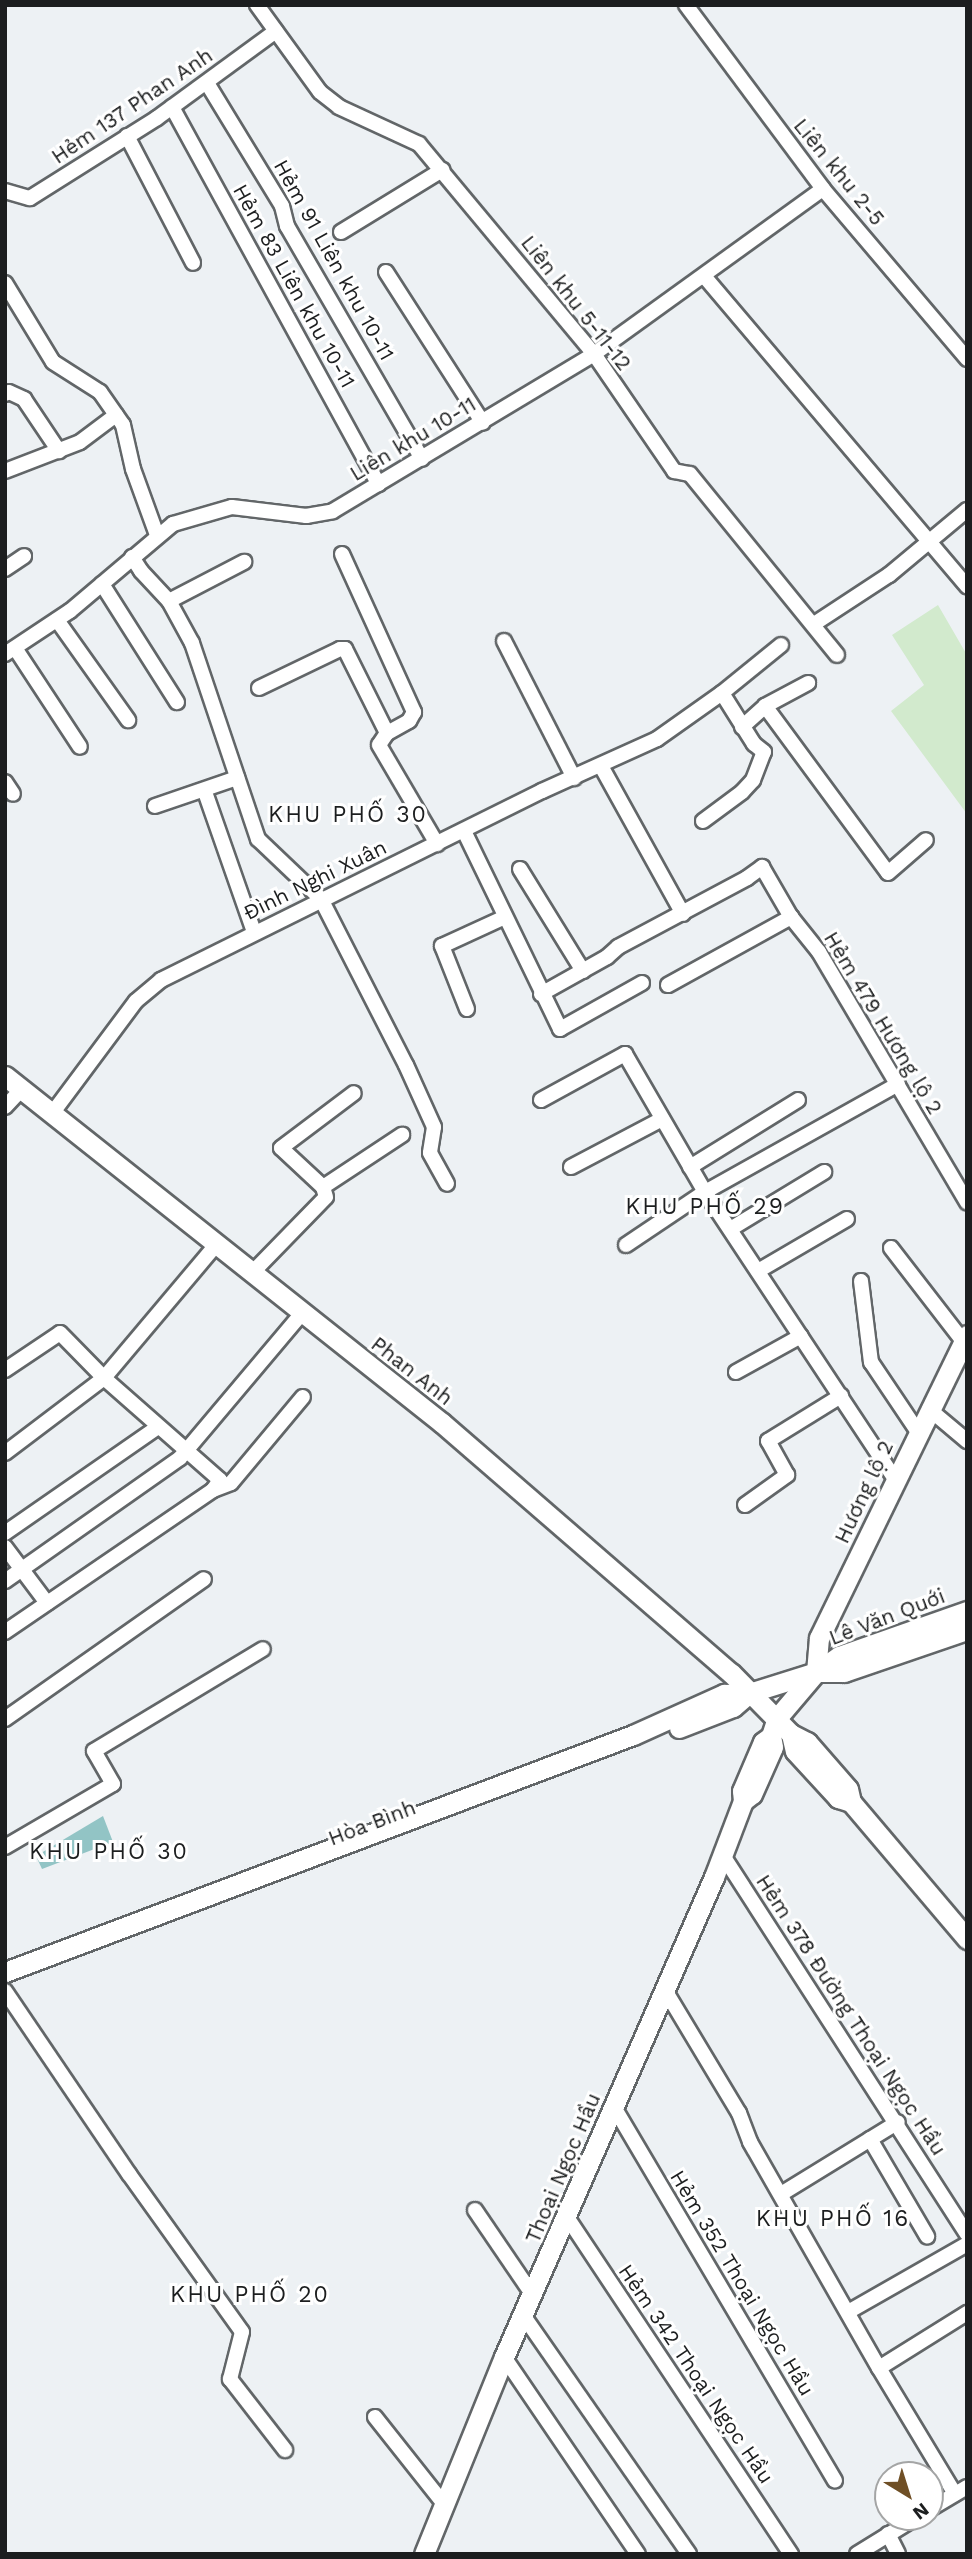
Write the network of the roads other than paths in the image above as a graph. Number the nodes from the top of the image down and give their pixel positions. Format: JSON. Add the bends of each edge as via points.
{"nodes":[{"id":1,"x":257,"y":5,"type":"edge"},
{"id":2,"x":686,"y":5,"type":"edge"},
{"id":3,"x":276,"y":31,"type":"junction"},
{"id":4,"x":207,"y":83,"type":"junction"},
{"id":5,"x":172,"y":107,"type":"junction"},
{"id":6,"x":127,"y":136,"type":"junction"},
{"id":7,"x":442,"y":170,"type":"junction"},
{"id":8,"x":823,"y":189,"type":"junction"},
{"id":9,"x":5,"y":191,"type":"edge"},
{"id":10,"x":341,"y":232,"type":"dead end"},
{"id":11,"x":193,"y":262,"type":"dead end"},
{"id":12,"x":386,"y":272,"type":"dead end"},
{"id":13,"x":704,"y":276,"type":"junction"},
{"id":14,"x":5,"y":283,"type":"edge"},
{"id":15,"x":594,"y":354,"type":"junction"},
{"id":16,"x":967,"y":359,"type":"edge"},
{"id":17,"x":5,"y":394,"type":"edge"},
{"id":18,"x":116,"y":415,"type":"junction"},
{"id":19,"x":483,"y":423,"type":"junction"},
{"id":20,"x":60,"y":451,"type":"junction"},
{"id":21,"x":422,"y":459,"type":"junction"},
{"id":22,"x":5,"y":471,"type":"edge"},
{"id":23,"x":378,"y":484,"type":"junction"},
{"id":24,"x":967,"y":510,"type":"edge"},
{"id":25,"x":157,"y":535,"type":"junction"},
{"id":26,"x":930,"y":540,"type":"junction"},
{"id":27,"x":342,"y":554,"type":"dead end"},
{"id":28,"x":24,"y":556,"type":"dead end"},
{"id":29,"x":132,"y":557,"type":"junction"},
{"id":30,"x":244,"y":562,"type":"dead end"},
{"id":31,"x":5,"y":569,"type":"edge"},
{"id":32,"x":102,"y":584,"type":"junction"},
{"id":33,"x":967,"y":586,"type":"edge"},
{"id":34,"x":169,"y":601,"type":"junction"},
{"id":35,"x":57,"y":620,"type":"junction"},
{"id":36,"x":814,"y":624,"type":"junction"},
{"id":37,"x":504,"y":641,"type":"dead end"},
{"id":38,"x":781,"y":645,"type":"dead end"},
{"id":39,"x":10,"y":651,"type":"edge"},
{"id":40,"x":837,"y":655,"type":"dead end"},
{"id":41,"x":808,"y":683,"type":"dead end"},
{"id":42,"x":258,"y":688,"type":"dead end"},
{"id":43,"x":722,"y":693,"type":"junction"},
{"id":44,"x":177,"y":702,"type":"dead end"},
{"id":45,"x":765,"y":706,"type":"junction"},
{"id":46,"x":128,"y":720,"type":"dead end"},
{"id":47,"x":742,"y":727,"type":"junction"},
{"id":48,"x":387,"y":733,"type":"junction"},
{"id":49,"x":80,"y":747,"type":"dead end"},
{"id":50,"x":601,"y":766,"type":"junction"},
{"id":51,"x":237,"y":778,"type":"junction"},
{"id":52,"x":574,"y":778,"type":"junction"},
{"id":53,"x":205,"y":792,"type":"junction"},
{"id":54,"x":155,"y":806,"type":"dead end"},
{"id":55,"x":703,"y":821,"type":"dead end"},
{"id":56,"x":464,"y":831,"type":"junction"},
{"id":57,"x":926,"y":840,"type":"dead end"},
{"id":58,"x":438,"y":844,"type":"junction"},
{"id":59,"x":520,"y":869,"type":"dead end"},
{"id":60,"x":321,"y":899,"type":"junction"},
{"id":61,"x":683,"y":914,"type":"junction"},
{"id":62,"x":505,"y":917,"type":"junction"},
{"id":63,"x":791,"y":917,"type":"junction"},
{"id":64,"x":254,"y":932,"type":"junction"},
{"id":65,"x":583,"y":971,"type":"junction"},
{"id":66,"x":642,"y":983,"type":"dead end"},
{"id":67,"x":668,"y":985,"type":"dead end"},
{"id":68,"x":541,"y":994,"type":"junction"},
{"id":69,"x":467,"y":1009,"type":"dead end"},
{"id":70,"x":5,"y":1076,"type":"edge"},
{"id":71,"x":898,"y":1084,"type":"junction"},
{"id":72,"x":22,"y":1089,"type":"junction"},
{"id":73,"x":354,"y":1093,"type":"dead end"},
{"id":74,"x":541,"y":1100,"type":"dead end"},
{"id":75,"x":798,"y":1100,"type":"dead end"},
{"id":76,"x":5,"y":1107,"type":"edge"},
{"id":77,"x":51,"y":1115,"type":"junction"},
{"id":78,"x":662,"y":1119,"type":"junction"},
{"id":79,"x":402,"y":1135,"type":"dead end"},
{"id":80,"x":571,"y":1167,"type":"dead end"},
{"id":81,"x":691,"y":1167,"type":"junction"},
{"id":82,"x":824,"y":1172,"type":"dead end"},
{"id":83,"x":447,"y":1184,"type":"dead end"},
{"id":84,"x":323,"y":1187,"type":"junction"},
{"id":85,"x":705,"y":1192,"type":"junction"},
{"id":86,"x":967,"y":1202,"type":"edge"},
{"id":87,"x":847,"y":1219,"type":"dead end"},
{"id":88,"x":732,"y":1228,"type":"junction"},
{"id":89,"x":216,"y":1245,"type":"junction"},
{"id":90,"x":626,"y":1245,"type":"dead end"},
{"id":91,"x":891,"y":1248,"type":"dead end"},
{"id":92,"x":758,"y":1271,"type":"junction"},
{"id":93,"x":251,"y":1274,"type":"junction"},
{"id":94,"x":861,"y":1281,"type":"dead end"},
{"id":95,"x":302,"y":1313,"type":"junction"},
{"id":96,"x":801,"y":1336,"type":"junction"},
{"id":97,"x":965,"y":1338,"type":"edge"},
{"id":98,"x":5,"y":1370,"type":"edge"},
{"id":99,"x":736,"y":1372,"type":"dead end"},
{"id":100,"x":104,"y":1378,"type":"junction"},
{"id":101,"x":841,"y":1396,"type":"junction"},
{"id":102,"x":303,"y":1397,"type":"dead end"},
{"id":103,"x":929,"y":1409,"type":"junction"},
{"id":104,"x":158,"y":1427,"type":"junction"},
{"id":105,"x":918,"y":1432,"type":"junction"},
{"id":106,"x":967,"y":1441,"type":"edge"},
{"id":107,"x":187,"y":1452,"type":"junction"},
{"id":108,"x":5,"y":1453,"type":"edge"},
{"id":109,"x":895,"y":1479,"type":"junction"},
{"id":110,"x":213,"y":1490,"type":"junction"},
{"id":111,"x":745,"y":1505,"type":"dead end"},
{"id":112,"x":5,"y":1533,"type":"edge"},
{"id":113,"x":5,"y":1547,"type":"edge"},
{"id":114,"x":22,"y":1570,"type":"junction"},
{"id":115,"x":204,"y":1578,"type":"dead end"},
{"id":116,"x":5,"y":1581,"type":"edge"},
{"id":117,"x":47,"y":1603,"type":"junction"},
{"id":118,"x":967,"y":1611,"type":"edge"},
{"id":119,"x":967,"y":1630,"type":"edge"},
{"id":120,"x":5,"y":1632,"type":"edge"},
{"id":121,"x":262,"y":1649,"type":"dead end"},
{"id":122,"x":816,"y":1672,"type":"junction"},
{"id":123,"x":749,"y":1693,"type":"junction"},
{"id":124,"x":5,"y":1720,"type":"edge"},
{"id":125,"x":774,"y":1727,"type":"junction"},
{"id":126,"x":5,"y":1847,"type":"edge"},
{"id":127,"x":722,"y":1854,"type":"junction"},
{"id":128,"x":312,"y":1863,"type":"junction"},
{"id":129,"x":967,"y":1939,"type":"edge"},
{"id":130,"x":5,"y":1972,"type":"edge"},
{"id":131,"x":5,"y":1985,"type":"edge"},
{"id":132,"x":665,"y":1990,"type":"junction"},
{"id":133,"x":5,"y":1991,"type":"edge"},
{"id":134,"x":614,"y":2107,"type":"junction"},
{"id":135,"x":898,"y":2122,"type":"junction"},
{"id":136,"x":870,"y":2139,"type":"junction"},
{"id":137,"x":781,"y":2194,"type":"junction"},
{"id":138,"x":475,"y":2210,"type":"dead end"},
{"id":139,"x":567,"y":2217,"type":"junction"},
{"id":140,"x":967,"y":2234,"type":"edge"},
{"id":141,"x":927,"y":2236,"type":"dead end"},
{"id":142,"x":967,"y":2244,"type":"edge"},
{"id":143,"x":532,"y":2294,"type":"junction"},
{"id":144,"x":848,"y":2312,"type":"junction"},
{"id":145,"x":967,"y":2313,"type":"edge"},
{"id":146,"x":523,"y":2315,"type":"junction"},
{"id":147,"x":504,"y":2357,"type":"junction"},
{"id":148,"x":879,"y":2368,"type":"junction"},
{"id":149,"x":375,"y":2417,"type":"dead end"},
{"id":150,"x":285,"y":2450,"type":"dead end"},
{"id":151,"x":835,"y":2481,"type":"dead end"},
{"id":152,"x":961,"y":2491,"type":"edge"},
{"id":153,"x":944,"y":2501,"type":"edge"},
{"id":154,"x":444,"y":2504,"type":"junction"},
{"id":155,"x":893,"y":2531,"type":"edge"},
{"id":156,"x":888,"y":2534,"type":"junction"},
{"id":157,"x":428,"y":2551,"type":"edge"},
{"id":158,"x":638,"y":2554,"type":"edge"},
{"id":159,"x":689,"y":2554,"type":"edge"},
{"id":160,"x":791,"y":2554,"type":"edge"},
{"id":161,"x":857,"y":2554,"type":"edge"},
{"id":162,"x":898,"y":2554,"type":"edge"}],
"edges":[{"from":1,"to":3,"type":"street","name":"Liên khu 5-11-12"},
{"from":2,"to":8,"type":"street","name":"Liên khu 2-5"},
{"from":3,"to":4,"type":"street","name":"Hẻm 137 Phan Anh"},
{"from":3,"to":7,"type":"street","name":"Liên khu 5-11-12","via":[[320,92],[339,107],[419,144]]},
{"from":4,"to":5,"type":"street","name":"Hẻm 137 Phan Anh"},
{"from":4,"to":21,"type":"street","name":"Hẻm 91 Liên khu 10-11","via":[[282,206],[287,226]]},
{"from":5,"to":6,"type":"street","name":"Hẻm 137 Phan Anh"},
{"from":5,"to":23,"type":"street","name":"Hẻm 83 Liên khu 10-11"},
{"from":6,"to":9,"type":"street","name":"Hẻm 137 Phan Anh","via":[[30,198]]},
{"from":6,"to":11,"type":"street"},
{"from":7,"to":10,"type":"street"},
{"from":7,"to":15,"type":"street","name":"Liên khu 5-11-12"},
{"from":8,"to":13,"type":"street","name":"Liên khu 10-11"},
{"from":8,"to":16,"type":"street","name":"Liên khu 2-5"},
{"from":12,"to":19,"type":"street"},
{"from":13,"to":15,"type":"street","name":"Liên khu 10-11"},
{"from":13,"to":26,"type":"street"},
{"from":14,"to":18,"type":"street","via":[[52,362],[100,392]]},
{"from":15,"to":19,"type":"street","name":"Liên khu 10-11"},
{"from":15,"to":36,"type":"street","name":"Liên khu 5-11-12","via":[[674,471],[690,474]]},
{"from":17,"to":20,"type":"street","via":[[24,398]]},
{"from":18,"to":20,"type":"street"},
{"from":18,"to":25,"type":"street"},
{"from":19,"to":21,"type":"street","name":"Liên khu 10-11"},
{"from":20,"to":22,"type":"street"},
{"from":21,"to":23,"type":"street","name":"Liên khu 10-11"},
{"from":23,"to":25,"type":"street","name":"Liên khu 10-11","via":[[332,511],[306,516],[232,508],[173,524]]},
{"from":24,"to":26,"type":"street"},
{"from":25,"to":29,"type":"street","name":"Liên khu 10-11"},
{"from":26,"to":33,"type":"street"},
{"from":26,"to":36,"type":"street","via":[[889,575]]},
{"from":27,"to":48,"type":"street","via":[[414,712],[409,722]]},
{"from":28,"to":31,"type":"street"},
{"from":29,"to":32,"type":"street","name":"Liên khu 10-11"},
{"from":29,"to":34,"type":"street"},
{"from":30,"to":34,"type":"street"},
{"from":32,"to":35,"type":"street","name":"Liên khu 10-11"},
{"from":32,"to":44,"type":"street"},
{"from":34,"to":51,"type":"street","via":[[192,643]]},
{"from":35,"to":39,"type":"street","name":"Liên khu 10-11"},
{"from":35,"to":46,"type":"street"},
{"from":36,"to":40,"type":"street","name":"Liên khu 5-11-12"},
{"from":37,"to":52,"type":"street"},
{"from":38,"to":43,"type":"street","name":"Đình Nghi Xuân"},
{"from":39,"to":49,"type":"street"},
{"from":41,"to":45,"type":"street"},
{"from":42,"to":48,"type":"street","via":[[345,649]]},
{"from":43,"to":47,"type":"street"},
{"from":43,"to":50,"type":"street","name":"Đình Nghi Xuân","via":[[657,739]]},
{"from":45,"to":47,"type":"street"},
{"from":45,"to":57,"type":"street","via":[[888,873]]},
{"from":47,"to":55,"type":"street","via":[[764,752],[760,765],[748,786]]},
{"from":48,"to":58,"type":"street","via":[[379,745]]},
{"from":50,"to":52,"type":"street","name":"Đình Nghi Xuân"},
{"from":50,"to":61,"type":"street"},
{"from":51,"to":53,"type":"street"},
{"from":51,"to":60,"type":"street","via":[[258,839]]},
{"from":52,"to":56,"type":"street","name":"Đình Nghi Xuân"},
{"from":53,"to":54,"type":"street"},
{"from":53,"to":64,"type":"street"},
{"from":56,"to":58,"type":"street","name":"Đình Nghi Xuân"},
{"from":56,"to":62,"type":"street"},
{"from":58,"to":60,"type":"street","name":"Đình Nghi Xuân"},
{"from":59,"to":65,"type":"street"},
{"from":60,"to":64,"type":"street","name":"Đình Nghi Xuân"},
{"from":60,"to":83,"type":"street","via":[[434,1126],[430,1153]]},
{"from":61,"to":63,"type":"street","name":"Hẻm 479 Hương lộ 2","via":[[762,867]]},
{"from":61,"to":65,"type":"street","via":[[618,947]]},
{"from":62,"to":68,"type":"street"},
{"from":62,"to":69,"type":"street","via":[[442,946]]},
{"from":63,"to":67,"type":"street"},
{"from":63,"to":71,"type":"street","name":"Hẻm 479 Hương lộ 2","via":[[819,952]]},
{"from":64,"to":77,"type":"street","name":"Đình Nghi Xuân","via":[[181,967],[148,990]]},
{"from":65,"to":68,"type":"street"},
{"from":66,"to":68,"type":"street","via":[[560,1030]]},
{"from":70,"to":72,"type":"main road","name":"Phan Anh"},
{"from":71,"to":85,"type":"street"},
{"from":71,"to":86,"type":"street","name":"Hẻm 479 Hương lộ 2"},
{"from":72,"to":76,"type":"street"},
{"from":72,"to":77,"type":"main road","name":"Phan Anh"},
{"from":73,"to":84,"type":"street","via":[[281,1147]]},
{"from":74,"to":78,"type":"street","via":[[622,1053]]},
{"from":75,"to":81,"type":"street"},
{"from":77,"to":89,"type":"main road","name":"Phan Anh"},
{"from":78,"to":80,"type":"street"},
{"from":78,"to":81,"type":"street"},
{"from":79,"to":84,"type":"street"},
{"from":81,"to":85,"type":"street"},
{"from":82,"to":88,"type":"street"},
{"from":84,"to":93,"type":"street","via":[[326,1197]]},
{"from":85,"to":88,"type":"street"},
{"from":85,"to":90,"type":"street"},
{"from":87,"to":92,"type":"street"},
{"from":88,"to":92,"type":"street"},
{"from":89,"to":93,"type":"main road","name":"Phan Anh"},
{"from":89,"to":100,"type":"street"},
{"from":91,"to":97,"type":"street"},
{"from":92,"to":96,"type":"street"},
{"from":93,"to":95,"type":"main road","name":"Phan Anh"},
{"from":94,"to":105,"type":"street","via":[[871,1362]]},
{"from":95,"to":107,"type":"street"},
{"from":95,"to":123,"type":"main road","name":"Phan Anh","via":[[543,1507]]},
{"from":96,"to":99,"type":"street"},
{"from":96,"to":101,"type":"street"},
{"from":97,"to":103,"type":"main road","name":"Hương lộ 2"},
{"from":98,"to":100,"type":"street","via":[[60,1333]]},
{"from":100,"to":104,"type":"street"},
{"from":100,"to":108,"type":"street"},
{"from":101,"to":109,"type":"street"},
{"from":101,"to":111,"type":"street","via":[[768,1441],[787,1475]]},
{"from":102,"to":110,"type":"street","via":[[232,1483]]},
{"from":103,"to":105,"type":"main road","name":"Hương lộ 2"},
{"from":103,"to":106,"type":"street"},
{"from":104,"to":107,"type":"street"},
{"from":104,"to":112,"type":"street"},
{"from":105,"to":109,"type":"main road","name":"Hương lộ 2"},
{"from":107,"to":110,"type":"street","via":[[220,1480]]},
{"from":107,"to":114,"type":"street"},
{"from":109,"to":122,"type":"main road","name":"Hương lộ 2","via":[[820,1638]]},
{"from":110,"to":117,"type":"street"},
{"from":113,"to":114,"type":"street"},
{"from":114,"to":116,"type":"street"},
{"from":114,"to":117,"type":"street"},
{"from":115,"to":124,"type":"street"},
{"from":117,"to":120,"type":"street"},
{"from":118,"to":122,"type":"main road","name":"Lê Văn Quới","via":[[839,1656]]},
{"from":119,"to":122,"type":"main road","name":"Lê Văn Quới","via":[[844,1672]]},
{"from":121,"to":126,"type":"street","via":[[94,1751],[113,1784]]},
{"from":122,"to":123,"type":"main road","name":"Hòa Bình"},
{"from":122,"to":125,"type":"main road","name":"Thoại Ngọc Hầu"},
{"from":123,"to":125,"type":"main road","name":"Phan Anh"},
{"from":123,"to":128,"type":"main road","name":"Hòa Bình","via":[[724,1694]]},
{"from":125,"to":127,"type":"main road","name":"Thoại Ngọc Hầu","via":[[742,1791],[743,1801]]},
{"from":125,"to":129,"type":"main road","name":"Phan Anh","via":[[807,1742],[848,1789],[850,1802]]},
{"from":127,"to":132,"type":"main road","name":"Thoại Ngọc Hầu"},
{"from":127,"to":135,"type":"street","name":"Hẻm 378 Đường Thoại Ngọc Hầu"},
{"from":128,"to":130,"type":"main road","name":"Hòa Bình"},
{"from":128,"to":131,"type":"main road","name":"Hòa Bình"},
{"from":132,"to":134,"type":"main road","name":"Thoại Ngọc Hầu"},
{"from":132,"to":137,"type":"street","via":[[739,2113],[750,2142]]},
{"from":133,"to":150,"type":"street","via":[[242,2332],[230,2379]]},
{"from":134,"to":139,"type":"main road","name":"Thoại Ngọc Hầu"},
{"from":134,"to":151,"type":"street","name":"Hẻm 352 Thoại Ngọc Hầu"},
{"from":135,"to":136,"type":"street"},
{"from":135,"to":140,"type":"street","name":"Hẻm 378 Đường Thoại Ngọc Hầu"},
{"from":136,"to":137,"type":"street"},
{"from":136,"to":141,"type":"street"},
{"from":137,"to":144,"type":"street"},
{"from":138,"to":143,"type":"street"},
{"from":139,"to":143,"type":"main road","name":"Thoại Ngọc Hầu"},
{"from":139,"to":160,"type":"street","name":"Hẻm 342 Thoại Ngọc Hầu"},
{"from":142,"to":144,"type":"street"},
{"from":143,"to":146,"type":"main road","name":"Thoại Ngọc Hầu"},
{"from":144,"to":148,"type":"street"},
{"from":145,"to":148,"type":"street"},
{"from":146,"to":147,"type":"main road","name":"Thoại Ngọc Hầu"},
{"from":146,"to":159,"type":"street"},
{"from":147,"to":154,"type":"main road","name":"Thoại Ngọc Hầu"},
{"from":147,"to":158,"type":"street"},
{"from":148,"to":152,"type":"street"},
{"from":149,"to":154,"type":"street"},
{"from":152,"to":153,"type":"street"},
{"from":154,"to":157,"type":"main road","name":"Thoại Ngọc Hầu"},
{"from":155,"to":156,"type":"street"},
{"from":156,"to":161,"type":"street"},
{"from":156,"to":162,"type":"street"}]}
